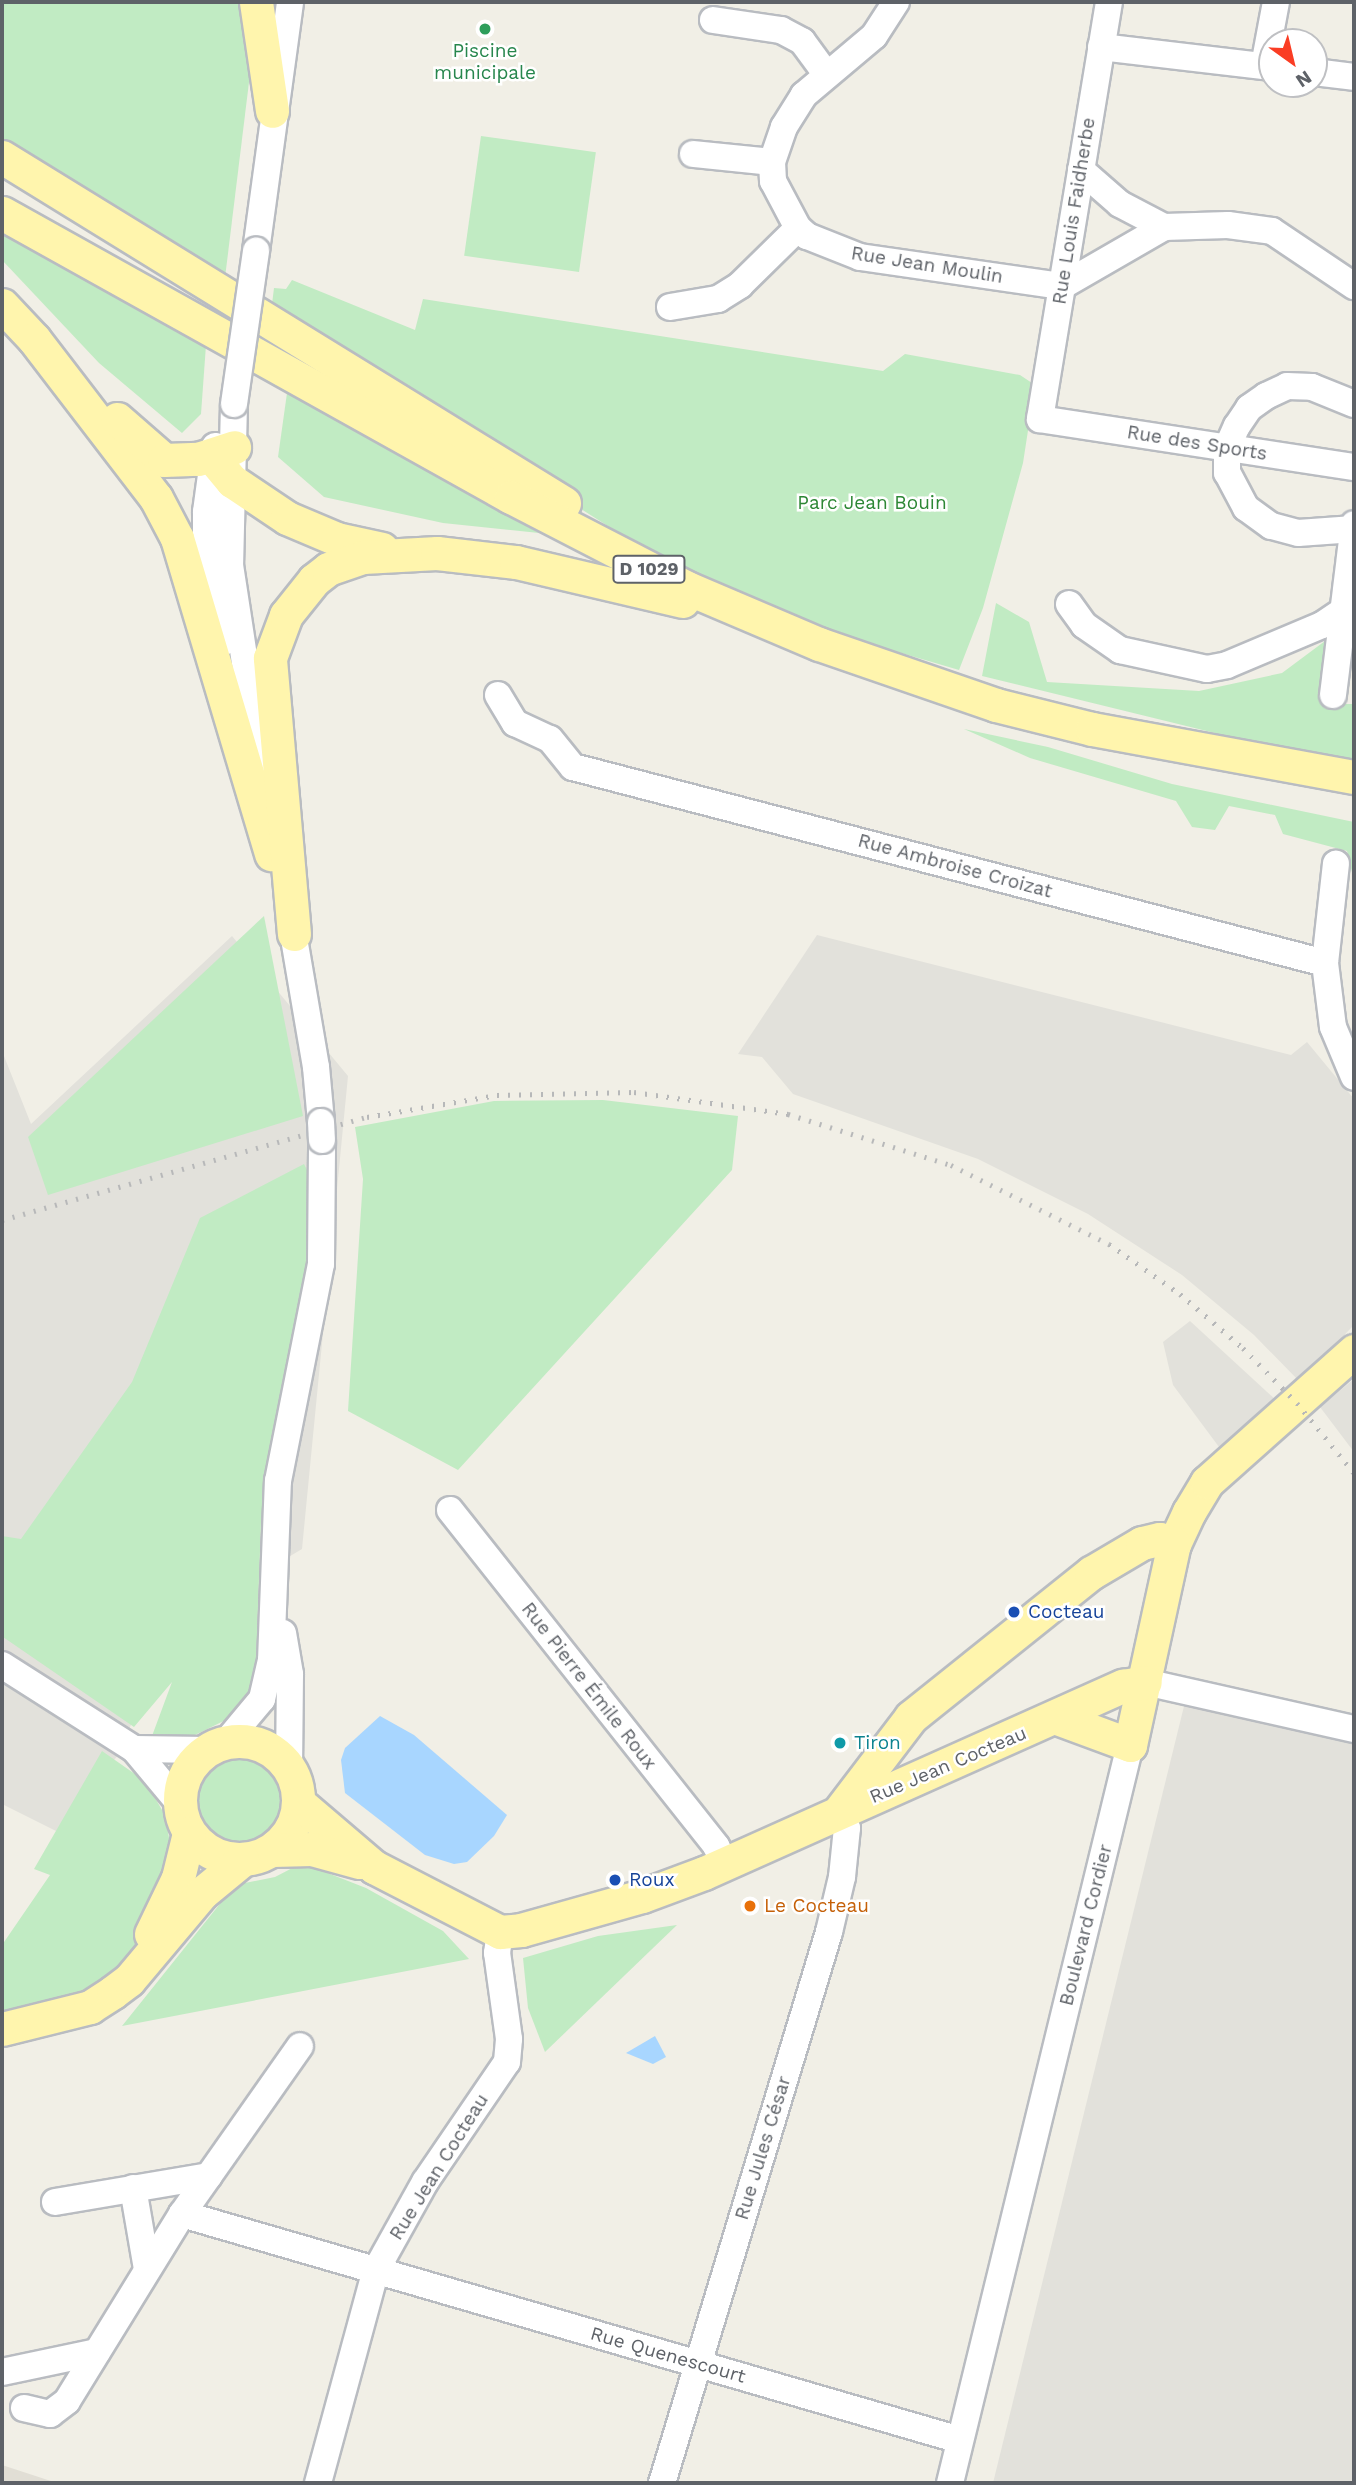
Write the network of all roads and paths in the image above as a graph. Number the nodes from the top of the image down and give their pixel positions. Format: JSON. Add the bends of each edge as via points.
{"nodes":[{"id":1,"x":256,"y":2,"type":"edge"},
{"id":2,"x":290,"y":2,"type":"edge"},
{"id":3,"x":896,"y":2,"type":"edge"},
{"id":4,"x":1109,"y":2,"type":"edge"},
{"id":5,"x":1276,"y":2,"type":"edge"},
{"id":6,"x":713,"y":20,"type":"dead end"},
{"id":7,"x":1273,"y":28,"type":"edge"},
{"id":8,"x":1101,"y":47,"type":"junction"},
{"id":9,"x":1258,"y":65,"type":"edge"},
{"id":10,"x":1328,"y":74,"type":"edge"},
{"id":11,"x":827,"y":75,"type":"junction"},
{"id":12,"x":1354,"y":77,"type":"edge"},
{"id":13,"x":272,"y":111,"type":"junction"},
{"id":14,"x":693,"y":154,"type":"dead end"},
{"id":15,"x":2,"y":157,"type":"edge"},
{"id":16,"x":772,"y":162,"type":"junction"},
{"id":17,"x":1081,"y":170,"type":"junction"},
{"id":18,"x":2,"y":213,"type":"edge"},
{"id":19,"x":1164,"y":227,"type":"junction"},
{"id":20,"x":798,"y":228,"type":"junction"},
{"id":21,"x":1062,"y":286,"type":"junction"},
{"id":22,"x":1354,"y":286,"type":"edge"},
{"id":23,"x":2,"y":305,"type":"edge"},
{"id":24,"x":670,"y":307,"type":"dead end"},
{"id":25,"x":34,"y":339,"type":"junction"},
{"id":26,"x":1354,"y":404,"type":"edge"},
{"id":27,"x":1040,"y":419,"type":"joint"},
{"id":28,"x":1227,"y":447,"type":"junction"},
{"id":29,"x":222,"y":452,"type":"junction"},
{"id":30,"x":1354,"y":467,"type":"edge"},
{"id":31,"x":232,"y":481,"type":"junction"},
{"id":32,"x":1354,"y":526,"type":"edge"},
{"id":33,"x":402,"y":554,"type":"junction"},
{"id":34,"x":687,"y":588,"type":"junction"},
{"id":35,"x":1069,"y":604,"type":"dead end"},
{"id":36,"x":1343,"y":611,"type":"junction"},
{"id":37,"x":764,"y":621,"type":"junction"},
{"id":38,"x":498,"y":695,"type":"dead end"},
{"id":39,"x":1333,"y":695,"type":"dead end"},
{"id":40,"x":259,"y":764,"type":"junction"},
{"id":41,"x":1354,"y":777,"type":"edge"},
{"id":42,"x":1336,"y":864,"type":"dead end"},
{"id":43,"x":294,"y":934,"type":"junction"},
{"id":44,"x":1325,"y":963,"type":"junction"},
{"id":45,"x":1354,"y":1077,"type":"edge"},
{"id":46,"x":1354,"y":1351,"type":"edge"},
{"id":47,"x":450,"y":1510,"type":"dead end"},
{"id":48,"x":1174,"y":1544,"type":"junction"},
{"id":49,"x":275,"y":1586,"type":"junction"},
{"id":50,"x":2,"y":1665,"type":"edge"},
{"id":51,"x":1145,"y":1682,"type":"junction"},
{"id":52,"x":1057,"y":1718,"type":"junction"},
{"id":53,"x":1354,"y":1729,"type":"edge"},
{"id":54,"x":1130,"y":1745,"type":"junction"},
{"id":55,"x":217,"y":1746,"type":"junction"},
{"id":56,"x":134,"y":1749,"type":"junction"},
{"id":57,"x":289,"y":1768,"type":"junction"},
{"id":58,"x":299,"y":1803,"type":"junction"},
{"id":59,"x":839,"y":1811,"type":"junction"},
{"id":60,"x":184,"y":1818,"type":"junction"},
{"id":61,"x":257,"y":1855,"type":"junction"},
{"id":62,"x":725,"y":1864,"type":"junction"},
{"id":63,"x":374,"y":1867,"type":"junction"},
{"id":64,"x":500,"y":1932,"type":"junction"},
{"id":65,"x":129,"y":1980,"type":"junction"},
{"id":66,"x":2,"y":2029,"type":"edge"},
{"id":67,"x":300,"y":2046,"type":"dead end"},
{"id":68,"x":209,"y":2176,"type":"junction"},
{"id":69,"x":133,"y":2188,"type":"junction"},
{"id":70,"x":55,"y":2202,"type":"dead end"},
{"id":71,"x":181,"y":2214,"type":"junction"},
{"id":72,"x":147,"y":2269,"type":"junction"},
{"id":73,"x":376,"y":2270,"type":"junction"},
{"id":74,"x":97,"y":2351,"type":"junction"},
{"id":75,"x":697,"y":2363,"type":"junction"},
{"id":76,"x":2,"y":2372,"type":"edge"},
{"id":77,"x":24,"y":2408,"type":"dead end"},
{"id":78,"x":960,"y":2440,"type":"junction"},
{"id":79,"x":318,"y":2483,"type":"edge"},
{"id":80,"x":662,"y":2483,"type":"edge"},
{"id":81,"x":950,"y":2483,"type":"edge"}],
"edges":[{"from":1,"to":13,"type":"main road"},
{"from":2,"to":13,"type":"street"},
{"from":3,"to":11,"type":"street","via":[[874,36]]},
{"from":4,"to":8,"type":"street","name":"Rue Louis Faidherbe"},
{"from":5,"to":7,"type":"street"},
{"from":6,"to":11,"type":"street","via":[[781,30],[802,41]]},
{"from":8,"to":9,"type":"street"},
{"from":8,"to":17,"type":"street","name":"Rue Louis Faidherbe"},
{"from":10,"to":12,"type":"street"},
{"from":11,"to":16,"type":"street","via":[[804,95],[784,127]]},
{"from":13,"to":29,"type":"street","bridge":true,"via":[[234,404]]},
{"from":14,"to":16,"type":"street"},
{"from":15,"to":34,"type":"main road","via":[[447,429]]},
{"from":16,"to":20,"type":"street","name":"Rue Jean Moulin","via":[[773,181]]},
{"from":17,"to":19,"type":"street","via":[[1120,204]]},
{"from":17,"to":21,"type":"street","name":"Rue Louis Faidherbe"},
{"from":18,"to":34,"type":"main road","number":"D 1029","via":[[511,497]]},
{"from":19,"to":21,"type":"street"},
{"from":19,"to":22,"type":"street","via":[[1228,225],[1272,231]]},
{"from":20,"to":21,"type":"street","name":"Rue Jean Moulin","via":[[827,247],[860,257]]},
{"from":20,"to":24,"type":"street","via":[[729,292],[697,306]]},
{"from":21,"to":27,"type":"street","name":"Rue Louis Faidherbe"},
{"from":23,"to":25,"type":"main road"},
{"from":25,"to":29,"type":"main road","via":[[151,452],[176,463]]},
{"from":25,"to":43,"type":"main road","via":[[156,498],[177,538]]},
{"from":26,"to":28,"type":"street","via":[[1312,387],[1287,386],[1249,408]]},
{"from":27,"to":28,"type":"street","name":"Rue des Sports"},
{"from":28,"to":30,"type":"street","name":"Rue des Sports"},
{"from":28,"to":32,"type":"street","via":[[1227,473],[1235,492],[1246,508],[1271,526],[1298,533]]},
{"from":29,"to":31,"type":"main road"},
{"from":29,"to":40,"type":"street","via":[[208,565],[238,709]]},
{"from":31,"to":33,"type":"main road","via":[[309,529]]},
{"from":31,"to":40,"type":"street","via":[[230,565]]},
{"from":32,"to":36,"type":"street"},
{"from":33,"to":37,"type":"main road","via":[[475,555],[516,562]]},
{"from":33,"to":43,"type":"main road","via":[[363,556],[328,569],[299,597],[275,637],[270,680]]},
{"from":34,"to":37,"type":"main road","number":"D 1029"},
{"from":35,"to":36,"type":"street","via":[[1084,625],[1120,650],[1207,669],[1322,625]]},
{"from":36,"to":39,"type":"street"},
{"from":37,"to":41,"type":"main road","number":"D 1029","via":[[914,680],[996,705],[1092,729]]},
{"from":38,"to":44,"type":"street","name":"Rue Ambroise Croizat","via":[[515,723],[550,739],[573,767]]},
{"from":40,"to":43,"type":"street"},
{"from":42,"to":44,"type":"street"},
{"from":43,"to":49,"type":"street","via":[[321,1131],[321,1264],[278,1481]]},
{"from":44,"to":45,"type":"street","via":[[1333,1027]]},
{"from":46,"to":48,"type":"main road","name":"Boulevard Cordier","via":[[1208,1482]]},
{"from":47,"to":62,"type":"street","name":"Rue Pierre Émile Roux","via":[[716,1846]]},
{"from":48,"to":51,"type":"main road","name":"Boulevard Cordier"},
{"from":48,"to":59,"type":"main road","name":"Rue Jean Cocteau","via":[[1160,1539],[1142,1543],[1082,1580],[911,1717]]},
{"from":49,"to":55,"type":"street","via":[[271,1661],[262,1699]]},
{"from":49,"to":57,"type":"street","via":[[290,1674]]},
{"from":50,"to":56,"type":"street"},
{"from":51,"to":52,"type":"main road","name":"Rue Jean Cocteau","via":[[1123,1686]]},
{"from":51,"to":53,"type":"street"},
{"from":51,"to":54,"type":"main road","name":"Boulevard Cordier"},
{"from":52,"to":54,"type":"main road"},
{"from":52,"to":59,"type":"main road","name":"Rue Jean Cocteau"},
{"from":54,"to":78,"type":"street","name":"Boulevard Cordier"},
{"from":55,"to":56,"type":"street"},
{"from":55,"to":57,"type":"main road","via":[[262,1746]]},
{"from":55,"to":60,"type":"main road","via":[[192,1764]]},
{"from":56,"to":60,"type":"street"},
{"from":57,"to":58,"type":"main road"},
{"from":58,"to":61,"type":"main road","via":[[295,1821]]},
{"from":58,"to":63,"type":"main road"},
{"from":59,"to":62,"type":"main road","name":"Rue Jean Cocteau"},
{"from":59,"to":75,"type":"street","name":"Rue Jules César","via":[[847,1828],[832,1921]]},
{"from":60,"to":61,"type":"main road","via":[[203,1848]]},
{"from":60,"to":65,"type":"main road","via":[[178,1878]]},
{"from":61,"to":63,"type":"main road","via":[[312,1849]]},
{"from":61,"to":65,"type":"main road","via":[[202,1893]]},
{"from":62,"to":64,"type":"main road","name":"Rue Jean Cocteau","via":[[642,1896]]},
{"from":63,"to":64,"type":"main road"},
{"from":64,"to":73,"type":"street","name":"Rue Jean Cocteau","via":[[497,1953],[509,2039],[507,2062],[425,2182]]},
{"from":65,"to":66,"type":"main road","via":[[90,2007]]},
{"from":67,"to":68,"type":"street"},
{"from":68,"to":69,"type":"street"},
{"from":68,"to":71,"type":"street"},
{"from":69,"to":70,"type":"street"},
{"from":69,"to":72,"type":"street"},
{"from":71,"to":72,"type":"street"},
{"from":71,"to":73,"type":"street","name":"Rue Quenescourt"},
{"from":72,"to":74,"type":"street"},
{"from":73,"to":75,"type":"street","name":"Rue Quenescourt"},
{"from":73,"to":79,"type":"street","name":"Rue Jean Cocteau"},
{"from":74,"to":76,"type":"street"},
{"from":74,"to":77,"type":"street","via":[[67,2401],[50,2414]]},
{"from":75,"to":78,"type":"street","name":"Rue Quenescourt"},
{"from":75,"to":80,"type":"street","name":"Rue Jules César"},
{"from":78,"to":81,"type":"street","name":"Boulevard Cordier"}]}
